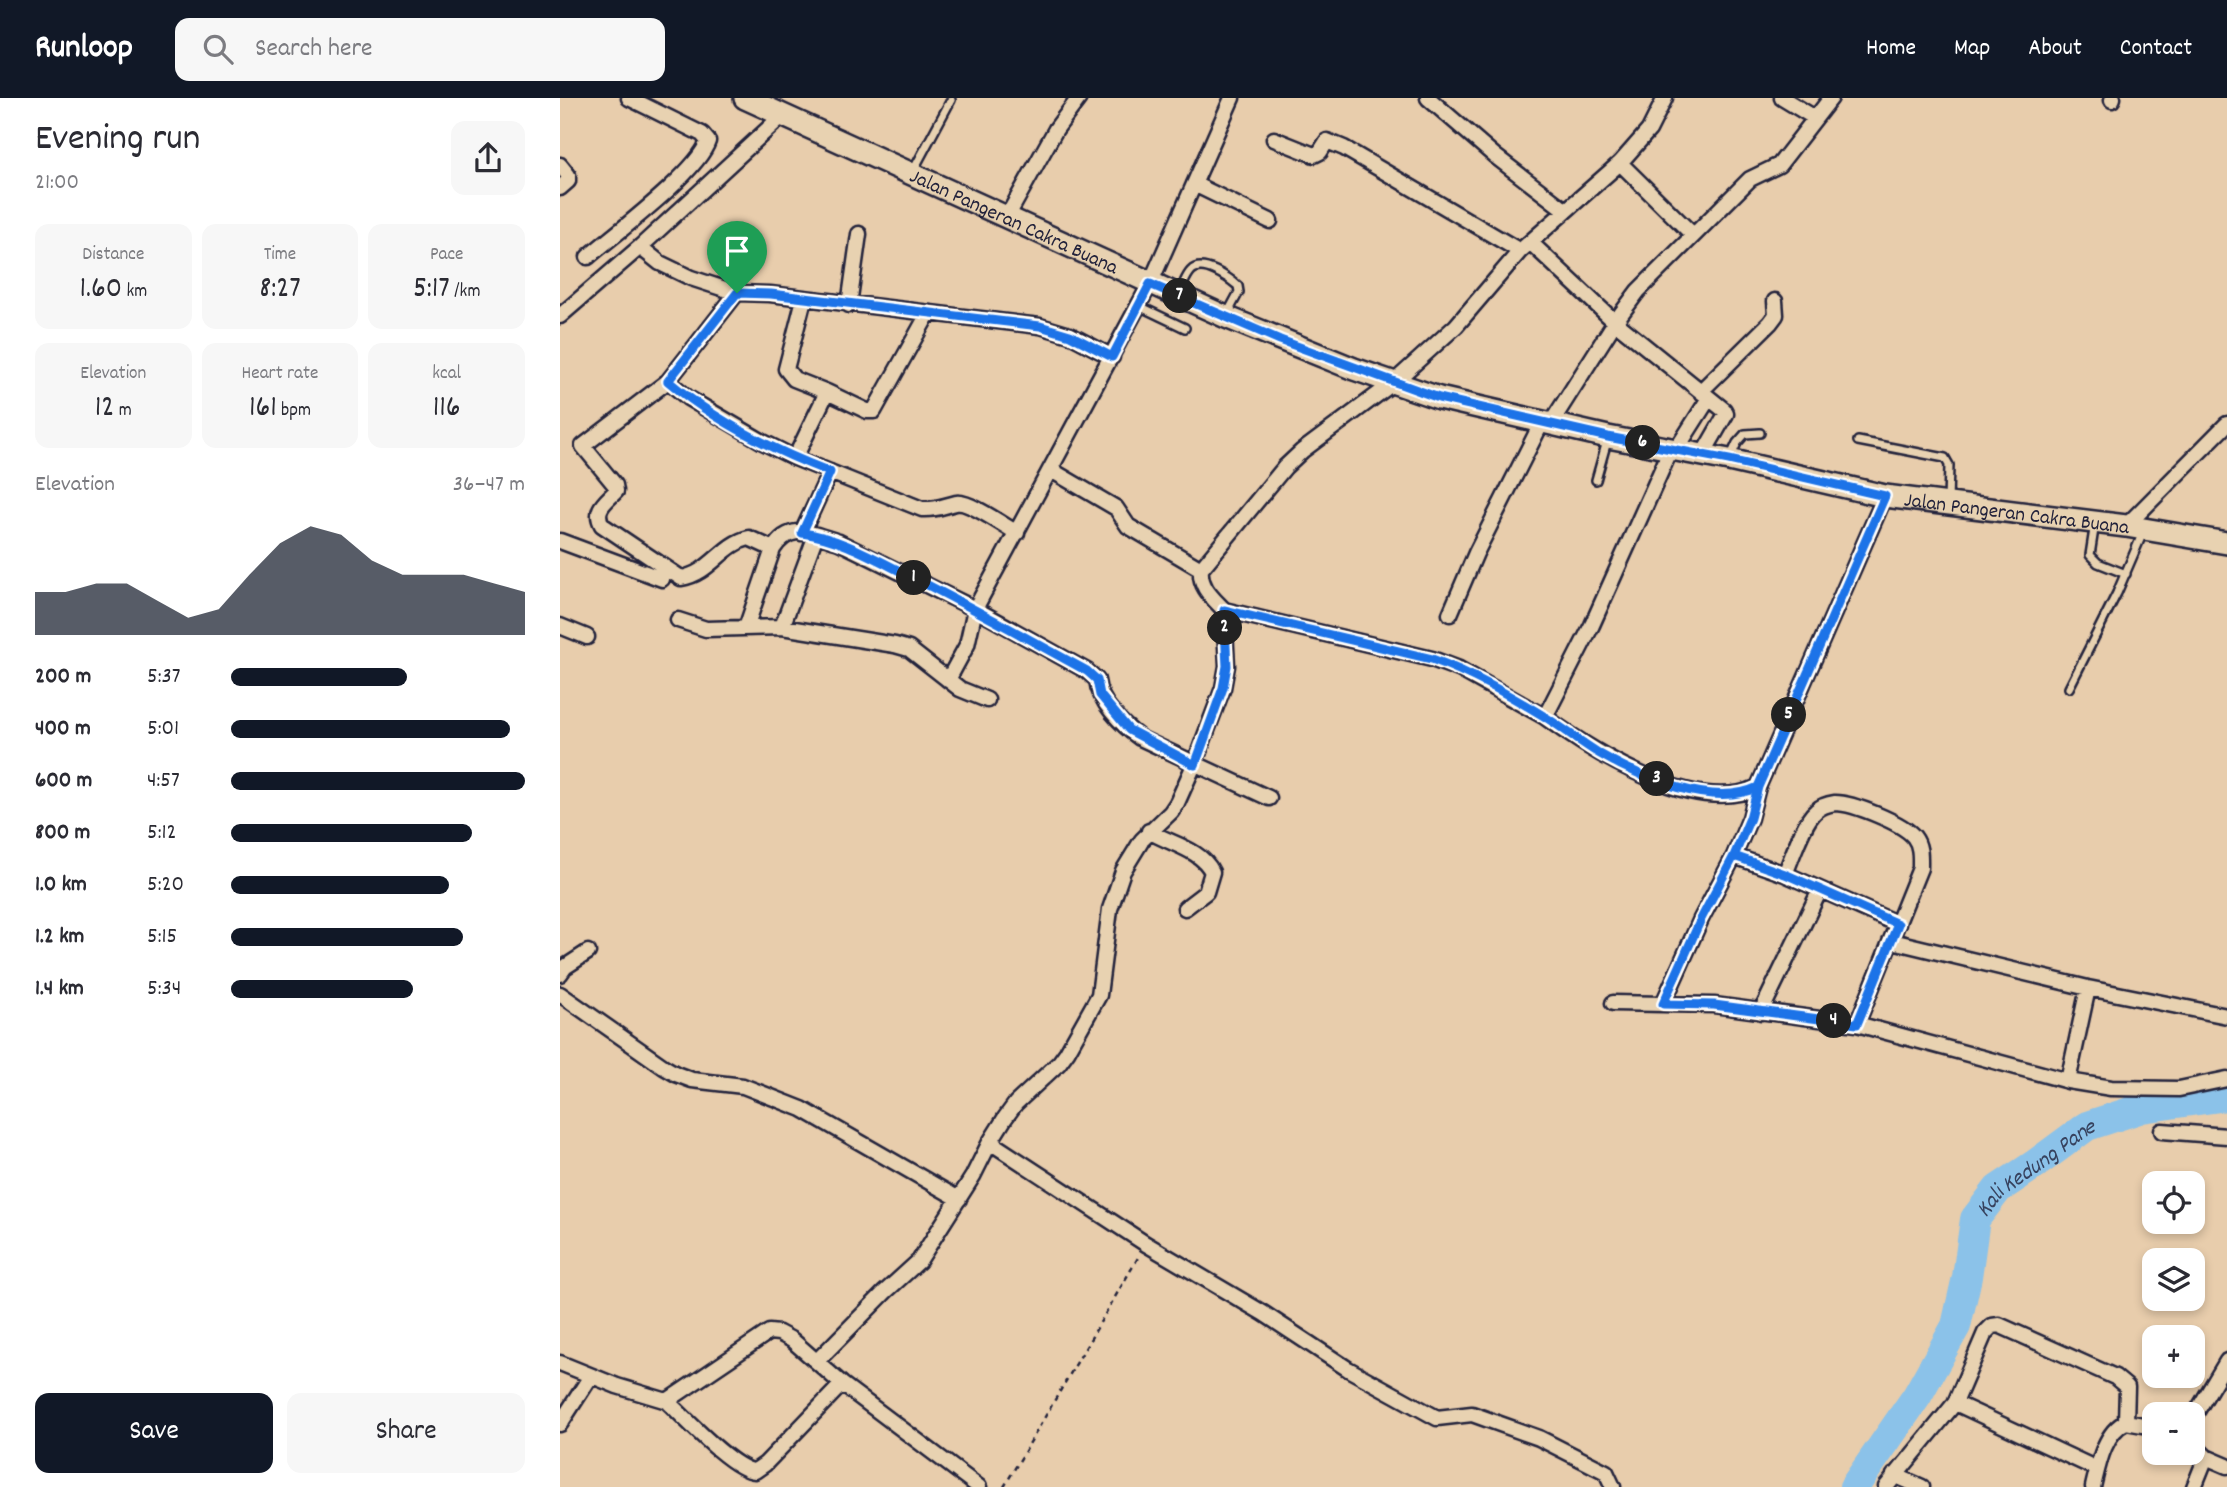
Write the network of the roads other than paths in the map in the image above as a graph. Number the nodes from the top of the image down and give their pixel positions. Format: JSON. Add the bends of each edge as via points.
{"nodes":[{"id":1,"x":629,"y":98,"type":"edge"},
{"id":2,"x":745,"y":98,"type":"edge"},
{"id":3,"x":1079,"y":98,"type":"edge"},
{"id":4,"x":1232,"y":98,"type":"edge"},
{"id":5,"x":1428,"y":98,"type":"edge"},
{"id":6,"x":1665,"y":98,"type":"edge"},
{"id":7,"x":1782,"y":98,"type":"edge"},
{"id":8,"x":1831,"y":98,"type":"edge"},
{"id":9,"x":951,"y":100,"type":"dead end"},
{"id":10,"x":782,"y":116,"type":"junction"},
{"id":11,"x":1815,"y":118,"type":"junction"},
{"id":12,"x":1274,"y":139,"type":"dead end"},
{"id":13,"x":1620,"y":163,"type":"junction"},
{"id":14,"x":560,"y":165,"type":"edge"},
{"id":15,"x":912,"y":173,"type":"junction"},
{"id":16,"x":1194,"y":184,"type":"junction"},
{"id":17,"x":560,"y":188,"type":"edge"},
{"id":18,"x":669,"y":188,"type":"junction"},
{"id":19,"x":686,"y":205,"type":"junction"},
{"id":20,"x":1564,"y":210,"type":"junction"},
{"id":21,"x":1007,"y":217,"type":"junction"},
{"id":22,"x":1270,"y":221,"type":"dead end"},
{"id":23,"x":859,"y":234,"type":"dead end"},
{"id":24,"x":1693,"y":234,"type":"junction"},
{"id":25,"x":1525,"y":246,"type":"junction"},
{"id":26,"x":639,"y":247,"type":"junction"},
{"id":27,"x":588,"y":257,"type":"dead end"},
{"id":28,"x":1150,"y":284,"type":"junction"},
{"id":29,"x":744,"y":293,"type":"junction"},
{"id":30,"x":1177,"y":295,"type":"junction"},
{"id":31,"x":804,"y":299,"type":"junction"},
{"id":32,"x":1775,"y":301,"type":"dead end"},
{"id":33,"x":849,"y":305,"type":"junction"},
{"id":34,"x":1139,"y":306,"type":"junction"},
{"id":35,"x":928,"y":314,"type":"junction"},
{"id":36,"x":560,"y":316,"type":"edge"},
{"id":37,"x":1226,"y":317,"type":"junction"},
{"id":38,"x":1615,"y":322,"type":"junction"},
{"id":39,"x":1185,"y":328,"type":"dead end"},
{"id":40,"x":1112,"y":357,"type":"junction"},
{"id":41,"x":668,"y":381,"type":"junction"},
{"id":42,"x":1393,"y":383,"type":"junction"},
{"id":43,"x":827,"y":392,"type":"junction"},
{"id":44,"x":1705,"y":395,"type":"junction"},
{"id":45,"x":1547,"y":422,"type":"junction"},
{"id":46,"x":2227,"y":424,"type":"edge"},
{"id":47,"x":1760,"y":433,"type":"dead end"},
{"id":48,"x":1608,"y":437,"type":"junction"},
{"id":49,"x":1858,"y":441,"type":"dead end"},
{"id":50,"x":1674,"y":449,"type":"junction"},
{"id":51,"x":1703,"y":454,"type":"junction"},
{"id":52,"x":794,"y":458,"type":"junction"},
{"id":53,"x":1729,"y":460,"type":"junction"},
{"id":54,"x":1051,"y":470,"type":"junction"},
{"id":55,"x":830,"y":472,"type":"junction"},
{"id":56,"x":1596,"y":480,"type":"dead end"},
{"id":57,"x":1885,"y":496,"type":"junction"},
{"id":58,"x":1948,"y":503,"type":"junction"},
{"id":59,"x":2095,"y":522,"type":"junction"},
{"id":60,"x":2135,"y":528,"type":"junction"},
{"id":61,"x":1017,"y":533,"type":"junction"},
{"id":62,"x":809,"y":534,"type":"junction"},
{"id":63,"x":560,"y":541,"type":"edge"},
{"id":64,"x":2227,"y":543,"type":"edge"},
{"id":65,"x":773,"y":550,"type":"junction"},
{"id":66,"x":1201,"y":569,"type":"junction"},
{"id":67,"x":2126,"y":574,"type":"junction"},
{"id":68,"x":662,"y":579,"type":"dead end"},
{"id":69,"x":975,"y":609,"type":"junction"},
{"id":70,"x":1224,"y":610,"type":"junction"},
{"id":71,"x":1450,"y":614,"type":"dead end"},
{"id":72,"x":678,"y":620,"type":"dead end"},
{"id":73,"x":560,"y":626,"type":"edge"},
{"id":74,"x":782,"y":627,"type":"junction"},
{"id":75,"x":746,"y":628,"type":"junction"},
{"id":76,"x":587,"y":637,"type":"dead end"},
{"id":77,"x":948,"y":680,"type":"junction"},
{"id":78,"x":2069,"y":688,"type":"dead end"},
{"id":79,"x":987,"y":700,"type":"dead end"},
{"id":80,"x":1545,"y":717,"type":"junction"},
{"id":81,"x":1195,"y":765,"type":"junction"},
{"id":82,"x":1758,"y":787,"type":"junction"},
{"id":83,"x":1269,"y":798,"type":"dead end"},
{"id":84,"x":1149,"y":831,"type":"junction"},
{"id":85,"x":1734,"y":856,"type":"junction"},
{"id":86,"x":1785,"y":874,"type":"junction"},
{"id":87,"x":1820,"y":890,"type":"junction"},
{"id":88,"x":1185,"y":908,"type":"dead end"},
{"id":89,"x":1898,"y":924,"type":"junction"},
{"id":90,"x":1892,"y":941,"type":"junction"},
{"id":91,"x":588,"y":952,"type":"dead end"},
{"id":92,"x":560,"y":974,"type":"edge"},
{"id":93,"x":2088,"y":988,"type":"junction"},
{"id":94,"x":560,"y":994,"type":"edge"},
{"id":95,"x":1613,"y":1003,"type":"dead end"},
{"id":96,"x":1663,"y":1004,"type":"junction"},
{"id":97,"x":1762,"y":1012,"type":"junction"},
{"id":98,"x":2227,"y":1016,"type":"edge"},
{"id":99,"x":1857,"y":1024,"type":"junction"},
{"id":100,"x":2227,"y":1079,"type":"edge"},
{"id":101,"x":2068,"y":1081,"type":"junction"},
{"id":102,"x":2162,"y":1131,"type":"dead end"},
{"id":103,"x":2227,"y":1136,"type":"edge"},
{"id":104,"x":990,"y":1142,"type":"junction"},
{"id":105,"x":959,"y":1199,"type":"junction"},
{"id":106,"x":817,"y":1361,"type":"junction"},
{"id":107,"x":2227,"y":1361,"type":"edge"},
{"id":108,"x":560,"y":1363,"type":"edge"},
{"id":109,"x":591,"y":1376,"type":"junction"},
{"id":110,"x":842,"y":1384,"type":"junction"},
{"id":111,"x":667,"y":1401,"type":"junction"},
{"id":112,"x":2203,"y":1402,"type":"edge"},
{"id":113,"x":1955,"y":1404,"type":"junction"},
{"id":114,"x":2126,"y":1422,"type":"junction"},
{"id":115,"x":560,"y":1424,"type":"edge"},
{"id":116,"x":2142,"y":1425,"type":"edge"},
{"id":117,"x":2206,"y":1457,"type":"joint"},
{"id":118,"x":2227,"y":1466,"type":"edge"},
{"id":119,"x":2098,"y":1469,"type":"junction"},
{"id":120,"x":1890,"y":1481,"type":"edge"},
{"id":121,"x":979,"y":1487,"type":"edge"},
{"id":122,"x":1613,"y":1487,"type":"edge"},
{"id":123,"x":1922,"y":1487,"type":"edge"},
{"id":124,"x":2093,"y":1487,"type":"edge"},
{"id":125,"x":2194,"y":1487,"type":"edge"}],
"edges":[{"from":1,"to":18,"type":"street","via":[[708,141],[699,158]]},
{"from":2,"to":10,"type":"main road","name":"Jalan Pangeran Cakra Buana"},
{"from":3,"to":21,"type":"street","via":[[1056,129]]},
{"from":4,"to":16,"type":"street"},
{"from":5,"to":20,"type":"street"},
{"from":6,"to":13,"type":"street","via":[[1649,131]]},
{"from":7,"to":11,"type":"street"},
{"from":8,"to":11,"type":"street"},
{"from":9,"to":15,"type":"lane"},
{"from":10,"to":15,"type":"main road","name":"Jalan Pangeran Cakra Buana"},
{"from":10,"to":19,"type":"street"},
{"from":11,"to":24,"type":"street","via":[[1779,165],[1750,179]]},
{"from":12,"to":25,"type":"street","via":[[1314,155],[1327,141],[1345,148]]},
{"from":13,"to":20,"type":"street"},
{"from":13,"to":24,"type":"street"},
{"from":14,"to":17,"type":"street","via":[[568,174]]},
{"from":15,"to":21,"type":"main road","name":"Jalan Pangeran Cakra Buana"},
{"from":16,"to":22,"type":"street"},
{"from":16,"to":28,"type":"street"},
{"from":18,"to":19,"type":"street"},
{"from":18,"to":27,"type":"street"},
{"from":19,"to":26,"type":"street"},
{"from":20,"to":25,"type":"street"},
{"from":21,"to":28,"type":"main road","name":"Jalan Pangeran Cakra Buana"},
{"from":23,"to":33,"type":"street"},
{"from":24,"to":38,"type":"street"},
{"from":25,"to":38,"type":"street"},
{"from":25,"to":42,"type":"street","via":[[1456,326]]},
{"from":26,"to":29,"type":"street","via":[[673,271]]},
{"from":26,"to":36,"type":"street"},
{"from":28,"to":30,"type":"main road","name":"Jalan Pangeran Cakra Buana"},
{"from":28,"to":34,"type":"street"},
{"from":29,"to":31,"type":"street"},
{"from":29,"to":41,"type":"street"},
{"from":30,"to":37,"type":"main road","name":"Jalan Pangeran Cakra Buana"},
{"from":30,"to":37,"type":"lane","via":[[1191,270],[1208,268],[1238,286]]},
{"from":31,"to":33,"type":"street"},
{"from":31,"to":43,"type":"street","via":[[786,369],[794,379]]},
{"from":32,"to":44,"type":"street","via":[[1776,315]]},
{"from":33,"to":35,"type":"street"},
{"from":34,"to":39,"type":"lane"},
{"from":34,"to":40,"type":"street"},
{"from":35,"to":40,"type":"street","via":[[1040,326],[1070,335]]},
{"from":35,"to":43,"type":"street","via":[[874,411]]},
{"from":37,"to":42,"type":"main road","name":"Jalan Pangeran Cakra Buana"},
{"from":38,"to":44,"type":"street"},
{"from":38,"to":45,"type":"street"},
{"from":40,"to":54,"type":"street"},
{"from":41,"to":52,"type":"street","via":[[688,398]]},
{"from":41,"to":65,"type":"street","via":[[583,446],[617,491],[597,517],[602,525],[681,578],[701,573],[738,540],[749,538]]},
{"from":42,"to":45,"type":"main road","name":"Jalan Pangeran Cakra Buana"},
{"from":42,"to":66,"type":"street","via":[[1285,467]]},
{"from":43,"to":52,"type":"street"},
{"from":44,"to":50,"type":"street"},
{"from":44,"to":51,"type":"street","via":[[1726,414]]},
{"from":45,"to":48,"type":"main road","name":"Jalan Pangeran Cakra Buana"},
{"from":45,"to":71,"type":"street","via":[[1476,553]]},
{"from":46,"to":60,"type":"street"},
{"from":47,"to":53,"type":"lane","via":[[1741,437]]},
{"from":48,"to":50,"type":"main road","name":"Jalan Pangeran Cakra Buana"},
{"from":48,"to":56,"type":"lane"},
{"from":49,"to":58,"type":"lane","via":[[1945,458]]},
{"from":50,"to":51,"type":"main road","name":"Jalan Pangeran Cakra Buana"},
{"from":50,"to":80,"type":"street"},
{"from":51,"to":53,"type":"main road","name":"Jalan Pangeran Cakra Buana"},
{"from":52,"to":55,"type":"street"},
{"from":53,"to":57,"type":"main road","name":"Jalan Pangeran Cakra Buana"},
{"from":54,"to":61,"type":"street"},
{"from":54,"to":66,"type":"street","via":[[1116,508],[1128,526]]},
{"from":55,"to":61,"type":"street","via":[[922,509],[969,505]]},
{"from":55,"to":62,"type":"street"},
{"from":57,"to":58,"type":"main road","name":"Jalan Pangeran Cakra Buana"},
{"from":57,"to":82,"type":"street"},
{"from":58,"to":59,"type":"main road","name":"Jalan Pangeran Cakra Buana"},
{"from":59,"to":60,"type":"main road","name":"Jalan Pangeran Cakra Buana"},
{"from":59,"to":67,"type":"lane","via":[[2090,555]]},
{"from":60,"to":64,"type":"main road","name":"Jalan Pangeran Cakra Buana"},
{"from":60,"to":67,"type":"lane"},
{"from":61,"to":69,"type":"street"},
{"from":62,"to":65,"type":"street","via":[[788,533]]},
{"from":62,"to":69,"type":"street","via":[[839,542]]},
{"from":62,"to":74,"type":"street"},
{"from":63,"to":68,"type":"street"},
{"from":65,"to":75,"type":"street"},
{"from":66,"to":70,"type":"street","via":[[1205,588]]},
{"from":67,"to":78,"type":"lane"},
{"from":69,"to":77,"type":"street","via":[[967,645]]},
{"from":69,"to":81,"type":"street","via":[[1092,675],[1100,695],[1129,730]]},
{"from":70,"to":80,"type":"street","via":[[1432,659]]},
{"from":70,"to":81,"type":"street","via":[[1227,666],[1223,688]]},
{"from":72,"to":75,"type":"street","via":[[706,629]]},
{"from":73,"to":76,"type":"street"},
{"from":74,"to":75,"type":"street"},
{"from":74,"to":77,"type":"street","via":[[909,649]]},
{"from":77,"to":79,"type":"street"},
{"from":80,"to":82,"type":"street","via":[[1597,752],[1649,777],[1718,795]]},
{"from":81,"to":83,"type":"street"},
{"from":81,"to":84,"type":"street","via":[[1171,812]]},
{"from":82,"to":85,"type":"street"},
{"from":84,"to":88,"type":"street","via":[[1208,863],[1212,872],[1206,892]]},
{"from":84,"to":104,"type":"street","via":[[1129,860],[1110,909],[1102,983],[1094,1006],[1059,1063],[1016,1103]]},
{"from":85,"to":86,"type":"street"},
{"from":85,"to":96,"type":"street"},
{"from":86,"to":87,"type":"street"},
{"from":86,"to":89,"type":"street","via":[[1815,811],[1838,803],[1886,818],[1908,832],[1919,848],[1920,868]]},
{"from":87,"to":89,"type":"street"},
{"from":87,"to":97,"type":"street"},
{"from":89,"to":90,"type":"street"},
{"from":90,"to":93,"type":"street"},
{"from":90,"to":99,"type":"street"},
{"from":91,"to":92,"type":"street"},
{"from":93,"to":98,"type":"street"},
{"from":93,"to":101,"type":"street"},
{"from":94,"to":105,"type":"street","via":[[670,1070],[692,1080],[743,1086],[791,1104]]},
{"from":95,"to":96,"type":"street"},
{"from":96,"to":97,"type":"street"},
{"from":97,"to":99,"type":"street"},
{"from":99,"to":101,"type":"street"},
{"from":100,"to":101,"type":"street","via":[[2179,1089],[2111,1088]]},
{"from":102,"to":103,"type":"street"},
{"from":104,"to":105,"type":"street"},
{"from":104,"to":122,"type":"street","via":[[1146,1244],[1437,1418],[1472,1414],[1539,1438],[1606,1472]]},
{"from":105,"to":106,"type":"street","via":[[919,1261]]},
{"from":106,"to":110,"type":"street"},
{"from":106,"to":111,"type":"street","via":[[792,1340],[769,1332]]},
{"from":107,"to":112,"type":"street"},
{"from":108,"to":109,"type":"street"},
{"from":109,"to":111,"type":"street"},
{"from":109,"to":115,"type":"street"},
{"from":110,"to":111,"type":"street","via":[[755,1471],[719,1450]]},
{"from":110,"to":121,"type":"street"},
{"from":113,"to":114,"type":"street","via":[[1985,1333],[1999,1325],[2115,1377],[2127,1387]]},
{"from":113,"to":119,"type":"street"},
{"from":113,"to":120,"type":"street"},
{"from":114,"to":116,"type":"street"},
{"from":114,"to":119,"type":"street","via":[[2113,1431]]},
{"from":117,"to":118,"type":"street"},
{"from":117,"to":125,"type":"street"},
{"from":119,"to":124,"type":"street"},
{"from":120,"to":123,"type":"street"}]}
